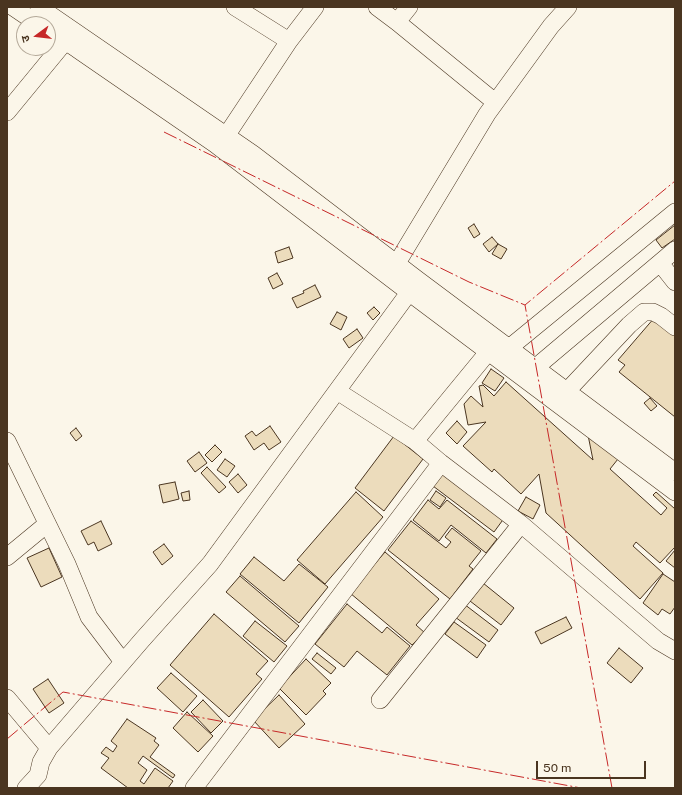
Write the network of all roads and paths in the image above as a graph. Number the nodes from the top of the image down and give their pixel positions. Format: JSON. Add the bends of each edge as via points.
{"nodes":[{"id":1,"x":14,"y":7,"type":"edge"},
{"id":2,"x":39,"y":7,"type":"edge"},
{"id":3,"x":235,"y":7,"type":"edge"},
{"id":4,"x":315,"y":7,"type":"edge"},
{"id":5,"x":377,"y":7,"type":"edge"},
{"id":6,"x":409,"y":7,"type":"edge"},
{"id":7,"x":568,"y":7,"type":"edge"},
{"id":8,"x":27,"y":16,"type":"edge"},
{"id":9,"x":397,"y":22,"type":"junction"},
{"id":10,"x":56,"y":32,"type":"edge"},
{"id":11,"x":70,"y":36,"type":"junction"},
{"id":12,"x":289,"y":41,"type":"junction"},
{"id":13,"x":496,"y":102,"type":"junction"},
{"id":14,"x":7,"y":112,"type":"edge"},
{"id":15,"x":222,"y":141,"type":"junction"},
{"id":16,"x":675,"y":212,"type":"edge"},
{"id":17,"x":675,"y":250,"type":"edge"},
{"id":18,"x":396,"y":263,"type":"junction"},
{"id":19,"x":660,"y":263,"type":"junction"},
{"id":20,"x":675,"y":282,"type":"edge"},
{"id":21,"x":414,"y":286,"type":"junction"},
{"id":22,"x":675,"y":327,"type":"edge"},
{"id":23,"x":509,"y":348,"type":"junction"},
{"id":24,"x":489,"y":352,"type":"junction"},
{"id":25,"x":536,"y":368,"type":"junction"},
{"id":26,"x":337,"y":391,"type":"junction"},
{"id":27,"x":567,"y":391,"type":"junction"},
{"id":28,"x":7,"y":441,"type":"edge"},
{"id":29,"x":415,"y":441,"type":"junction"},
{"id":30,"x":441,"y":463,"type":"junction"},
{"id":31,"x":675,"y":472,"type":"edge"},
{"id":32,"x":675,"y":492,"type":"edge"},
{"id":33,"x":47,"y":524,"type":"junction"},
{"id":34,"x":521,"y":524,"type":"junction"},
{"id":35,"x":7,"y":557,"type":"edge"},
{"id":36,"x":675,"y":651,"type":"edge"},
{"id":37,"x":123,"y":662,"type":"junction"},
{"id":38,"x":7,"y":698,"type":"edge"},
{"id":39,"x":380,"y":700,"type":"dead end"},
{"id":40,"x":50,"y":748,"type":"junction"},
{"id":41,"x":41,"y":781,"type":"edge"},
{"id":42,"x":26,"y":788,"type":"edge"},
{"id":43,"x":194,"y":788,"type":"edge"}],
"edges":[{"from":1,"to":8,"type":"street"},
{"from":2,"to":11,"type":"street"},
{"from":3,"to":12,"type":"street"},
{"from":4,"to":12,"type":"street"},
{"from":5,"to":9,"type":"street"},
{"from":6,"to":9,"type":"street"},
{"from":7,"to":13,"type":"street","via":[[550,26]]},
{"from":9,"to":13,"type":"street"},
{"from":10,"to":11,"type":"street"},
{"from":11,"to":14,"type":"street"},
{"from":11,"to":15,"type":"street"},
{"from":12,"to":15,"type":"street"},
{"from":13,"to":18,"type":"street"},
{"from":15,"to":18,"type":"street","via":[[253,154]]},
{"from":15,"to":21,"type":"street"},
{"from":16,"to":23,"type":"street"},
{"from":17,"to":19,"type":"street"},
{"from":18,"to":21,"type":"street"},
{"from":19,"to":20,"type":"street"},
{"from":19,"to":25,"type":"street"},
{"from":21,"to":23,"type":"street"},
{"from":21,"to":24,"type":"street"},
{"from":21,"to":26,"type":"street"},
{"from":22,"to":27,"type":"street","via":[[653,312],[644,312]]},
{"from":23,"to":25,"type":"street"},
{"from":24,"to":29,"type":"street"},
{"from":24,"to":32,"type":"street"},
{"from":25,"to":27,"type":"street"},
{"from":26,"to":29,"type":"street"},
{"from":26,"to":37,"type":"street","via":[[210,564]]},
{"from":27,"to":31,"type":"street"},
{"from":28,"to":33,"type":"street"},
{"from":29,"to":30,"type":"street"},
{"from":30,"to":34,"type":"street"},
{"from":30,"to":43,"type":"street"},
{"from":33,"to":35,"type":"street"},
{"from":33,"to":37,"type":"street","via":[[89,617]]},
{"from":34,"to":36,"type":"street","via":[[658,641]]},
{"from":34,"to":39,"type":"street"},
{"from":37,"to":40,"type":"street"},
{"from":38,"to":40,"type":"street"},
{"from":40,"to":41,"type":"street","via":[[41,762]]},
{"from":41,"to":42,"type":"street"}]}
